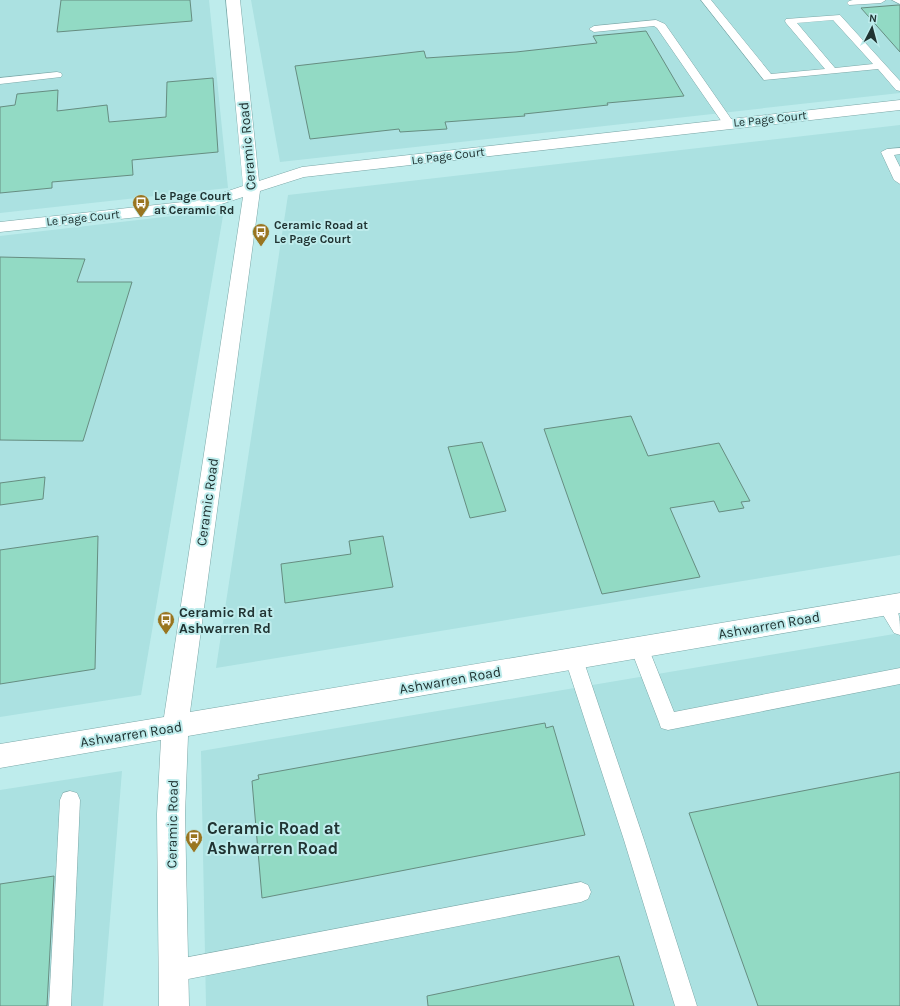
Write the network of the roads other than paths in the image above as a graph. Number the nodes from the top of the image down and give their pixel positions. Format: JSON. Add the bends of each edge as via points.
{"nodes":[{"id":1,"x":233,"y":0,"type":"edge"},
{"id":2,"x":706,"y":0,"type":"edge"},
{"id":3,"x":881,"y":0,"type":"edge"},
{"id":4,"x":897,"y":0,"type":"edge"},
{"id":5,"x":900,"y":1,"type":"edge"},
{"id":6,"x":852,"y":3,"type":"dead end"},
{"id":7,"x":594,"y":29,"type":"dead end"},
{"id":8,"x":881,"y":66,"type":"junction"},
{"id":9,"x":832,"y":72,"type":"junction"},
{"id":10,"x":57,"y":75,"type":"dead end"},
{"id":11,"x":0,"y":81,"type":"edge"},
{"id":12,"x":900,"y":88,"type":"edge"},
{"id":13,"x":900,"y":105,"type":"edge"},
{"id":14,"x":728,"y":123,"type":"junction"},
{"id":15,"x":900,"y":151,"type":"edge"},
{"id":16,"x":900,"y":180,"type":"edge"},
{"id":17,"x":252,"y":190,"type":"junction"},
{"id":18,"x":0,"y":227,"type":"edge"},
{"id":19,"x":893,"y":604,"type":"edge"},
{"id":20,"x":900,"y":628,"type":"edge"},
{"id":21,"x":639,"y":648,"type":"junction"},
{"id":22,"x":574,"y":659,"type":"junction"},
{"id":23,"x":900,"y":676,"type":"edge"},
{"id":24,"x":175,"y":727,"type":"junction"},
{"id":25,"x":0,"y":756,"type":"edge"},
{"id":26,"x":70,"y":800,"type":"dead end"},
{"id":27,"x":581,"y":892,"type":"dead end"},
{"id":28,"x":173,"y":971,"type":"junction"},
{"id":29,"x":60,"y":1006,"type":"edge"},
{"id":30,"x":174,"y":1006,"type":"edge"},
{"id":31,"x":686,"y":1006,"type":"edge"}],
"edges":[{"from":1,"to":17,"type":"street","name":"Ceramic Road"},
{"from":2,"to":9,"type":"lane","via":[[768,78]]},
{"from":3,"to":6,"type":"lane"},
{"from":4,"to":5,"type":"lane"},
{"from":7,"to":14,"type":"lane","via":[[656,23],[661,26]]},
{"from":8,"to":9,"type":"lane"},
{"from":8,"to":9,"type":"lane","via":[[836,17],[790,21]]},
{"from":8,"to":12,"type":"lane"},
{"from":10,"to":11,"type":"lane"},
{"from":13,"to":14,"type":"street","name":"Le Page Court"},
{"from":14,"to":17,"type":"street","name":"Le Page Court","via":[[302,172]]},
{"from":15,"to":16,"type":"lane","via":[[887,152]]},
{"from":17,"to":18,"type":"street","name":"Le Page Court","via":[[203,204]]},
{"from":17,"to":24,"type":"street","name":"Ceramic Road"},
{"from":19,"to":20,"type":"lane"},
{"from":19,"to":21,"type":"street","name":"Ashwarren Road"},
{"from":21,"to":22,"type":"street","name":"Ashwarren Road"},
{"from":21,"to":23,"type":"lane","via":[[668,722]]},
{"from":22,"to":24,"type":"street","name":"Ashwarren Road"},
{"from":22,"to":31,"type":"lane"},
{"from":24,"to":25,"type":"street","name":"Ashwarren Road"},
{"from":24,"to":28,"type":"street","name":"Ceramic Road","via":[[171,814]]},
{"from":26,"to":29,"type":"lane"},
{"from":27,"to":28,"type":"lane"},
{"from":28,"to":30,"type":"street","name":"Ceramic Road"}]}
